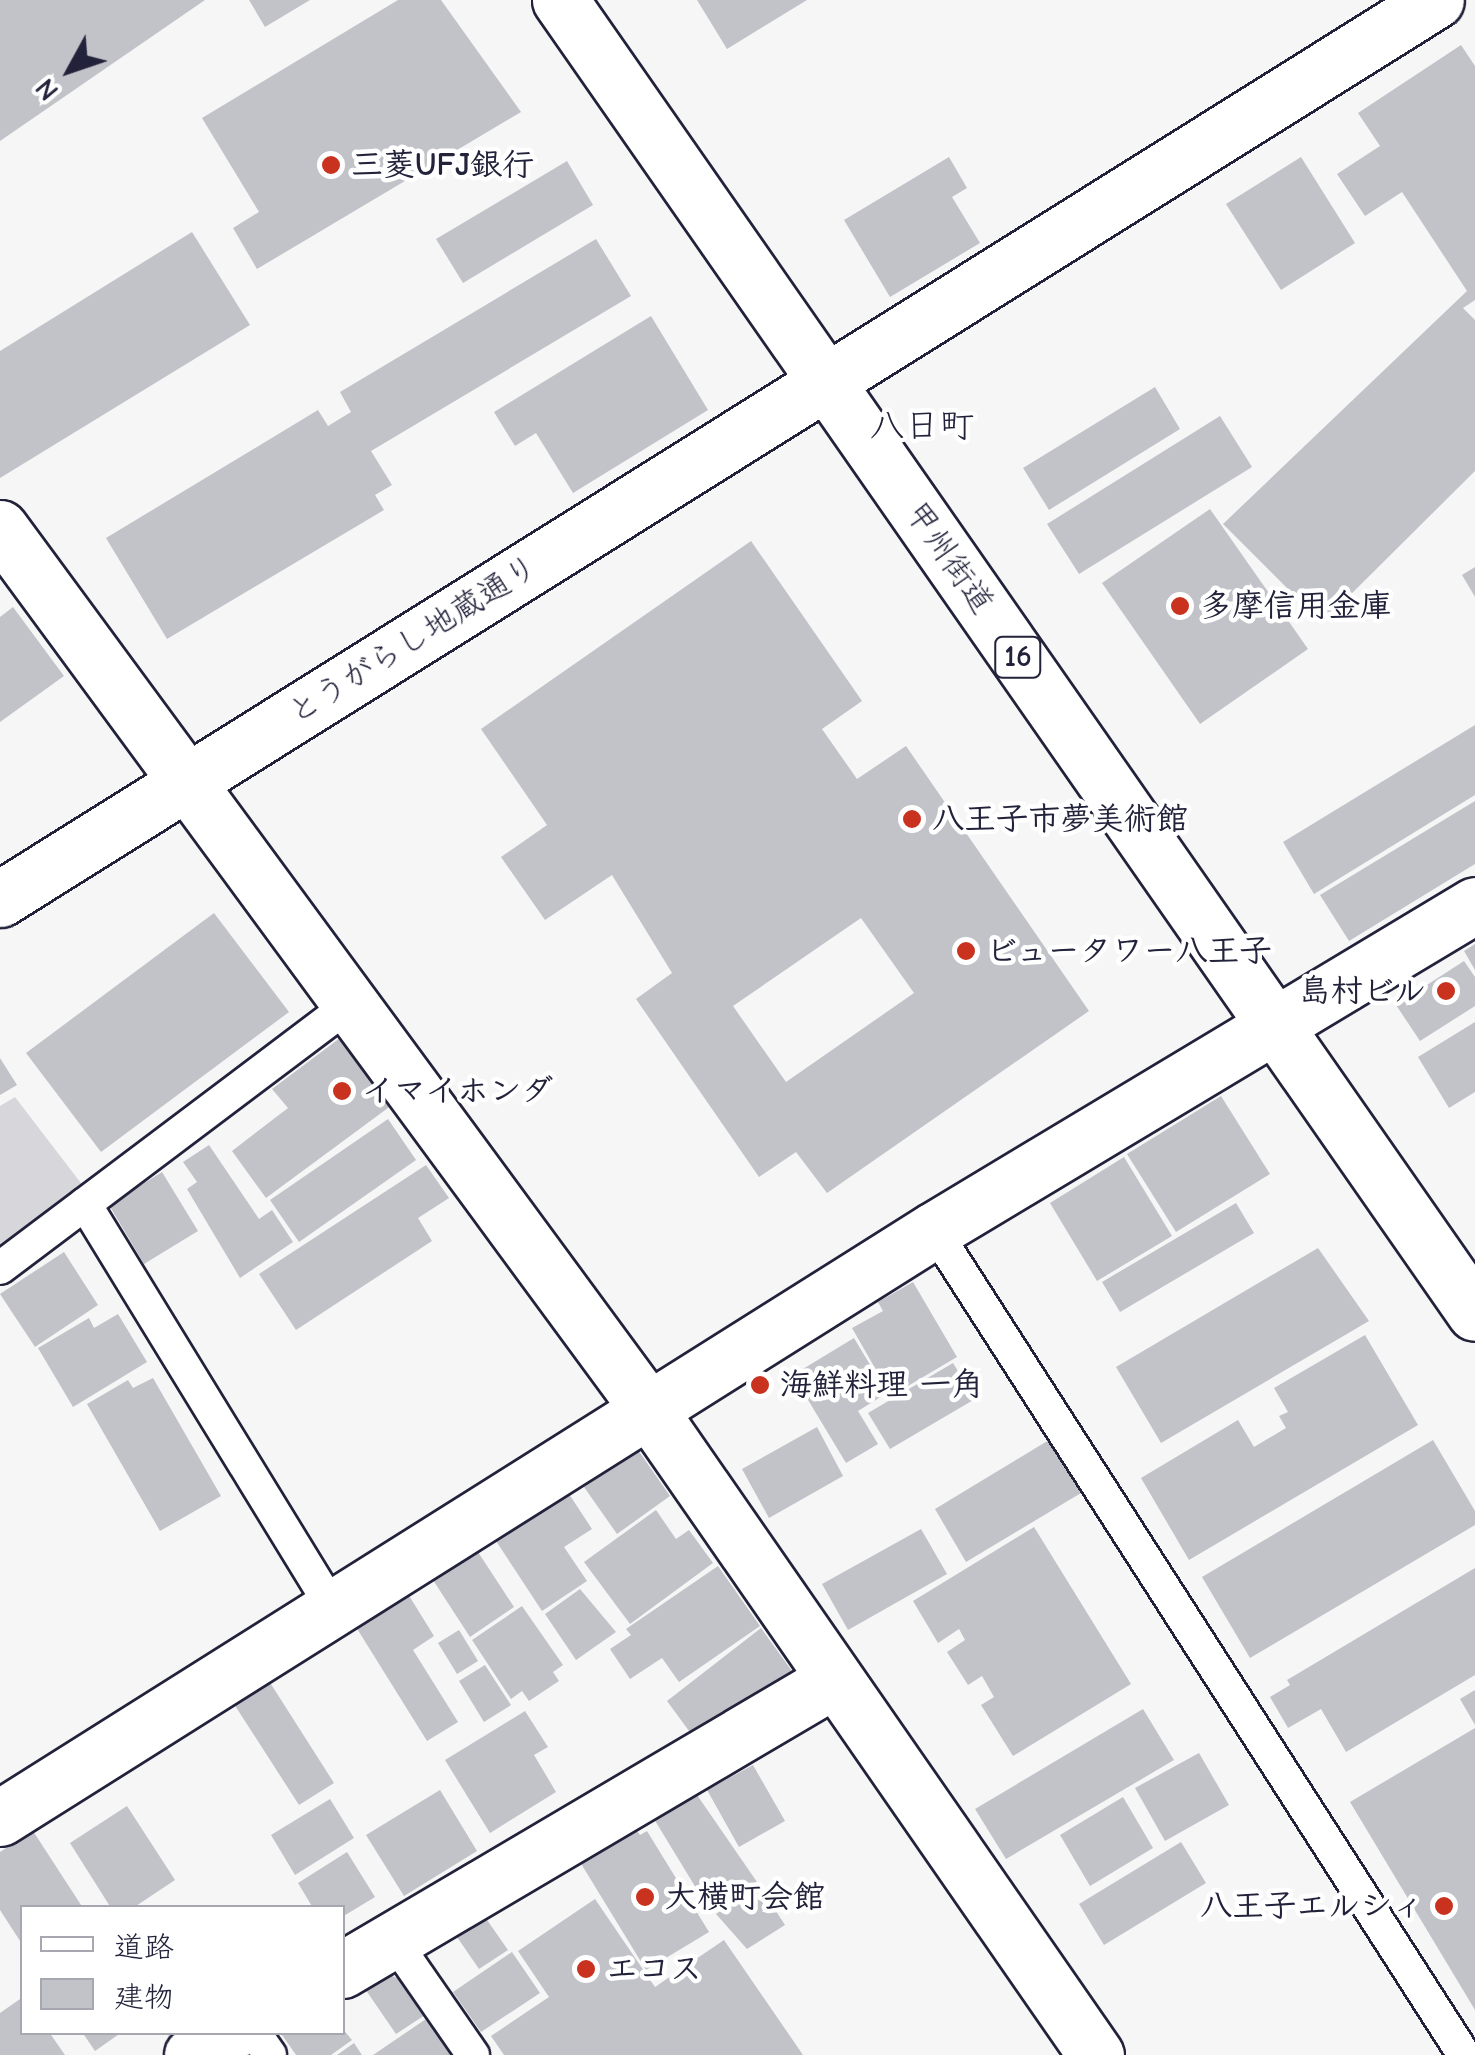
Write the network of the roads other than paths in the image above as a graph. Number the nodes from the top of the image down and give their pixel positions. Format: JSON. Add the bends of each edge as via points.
{"nodes":[{"id":1,"x":560,"y":0,"type":"edge"},
{"id":2,"x":1436,"y":0,"type":"edge"},
{"id":3,"x":826,"y":381,"type":"junction"},
{"id":4,"x":0,"y":528,"type":"edge"},
{"id":5,"x":188,"y":782,"type":"junction"},
{"id":6,"x":0,"y":900,"type":"edge"},
{"id":7,"x":1475,"y":905,"type":"edge"},
{"id":8,"x":352,"y":1004,"type":"junction"},
{"id":9,"x":1275,"y":1026,"type":"junction"},
{"id":10,"x":85,"y":1204,"type":"junction"},
{"id":11,"x":934,"y":1230,"type":"junction"},
{"id":12,"x":0,"y":1268,"type":"edge"},
{"id":13,"x":1475,"y":1314,"type":"edge"},
{"id":14,"x":651,"y":1413,"type":"junction"},
{"id":15,"x":330,"y":1606,"type":"junction"},
{"id":16,"x":832,"y":1681,"type":"junction"},
{"id":17,"x":0,"y":1818,"type":"edge"},
{"id":18,"x":394,"y":1942,"type":"junction"},
{"id":19,"x":345,"y":1968,"type":"edge"},
{"id":20,"x":227,"y":2035,"type":"edge"},
{"id":21,"x":192,"y":2055,"type":"edge"},
{"id":22,"x":473,"y":2055,"type":"edge"},
{"id":23,"x":1096,"y":2055,"type":"edge"},
{"id":24,"x":1464,"y":2055,"type":"edge"}],
"edges":[{"from":1,"to":3,"type":"main road","name":"甲州街道","number":"16"},
{"from":2,"to":3,"type":"main road","name":"とうがらし地蔵通り"},
{"from":3,"to":5,"type":"main road","name":"とうがらし地蔵通り"},
{"from":3,"to":9,"type":"main road","name":"甲州街道","number":"16"},
{"from":4,"to":5,"type":"main road"},
{"from":5,"to":6,"type":"main road","name":"とうがらし地蔵通り"},
{"from":5,"to":8,"type":"main road"},
{"from":7,"to":9,"type":"main road"},
{"from":8,"to":10,"type":"lane"},
{"from":8,"to":14,"type":"main road"},
{"from":9,"to":11,"type":"main road"},
{"from":9,"to":13,"type":"main road","name":"甲州街道","number":"16"},
{"from":10,"to":12,"type":"lane"},
{"from":10,"to":15,"type":"lane"},
{"from":11,"to":14,"type":"main road"},
{"from":11,"to":24,"type":"lane"},
{"from":14,"to":15,"type":"main road"},
{"from":14,"to":16,"type":"main road"},
{"from":15,"to":17,"type":"main road"},
{"from":16,"to":18,"type":"main road"},
{"from":16,"to":23,"type":"main road"},
{"from":18,"to":19,"type":"main road"},
{"from":18,"to":22,"type":"lane"},
{"from":20,"to":21,"type":"main road"}]}
